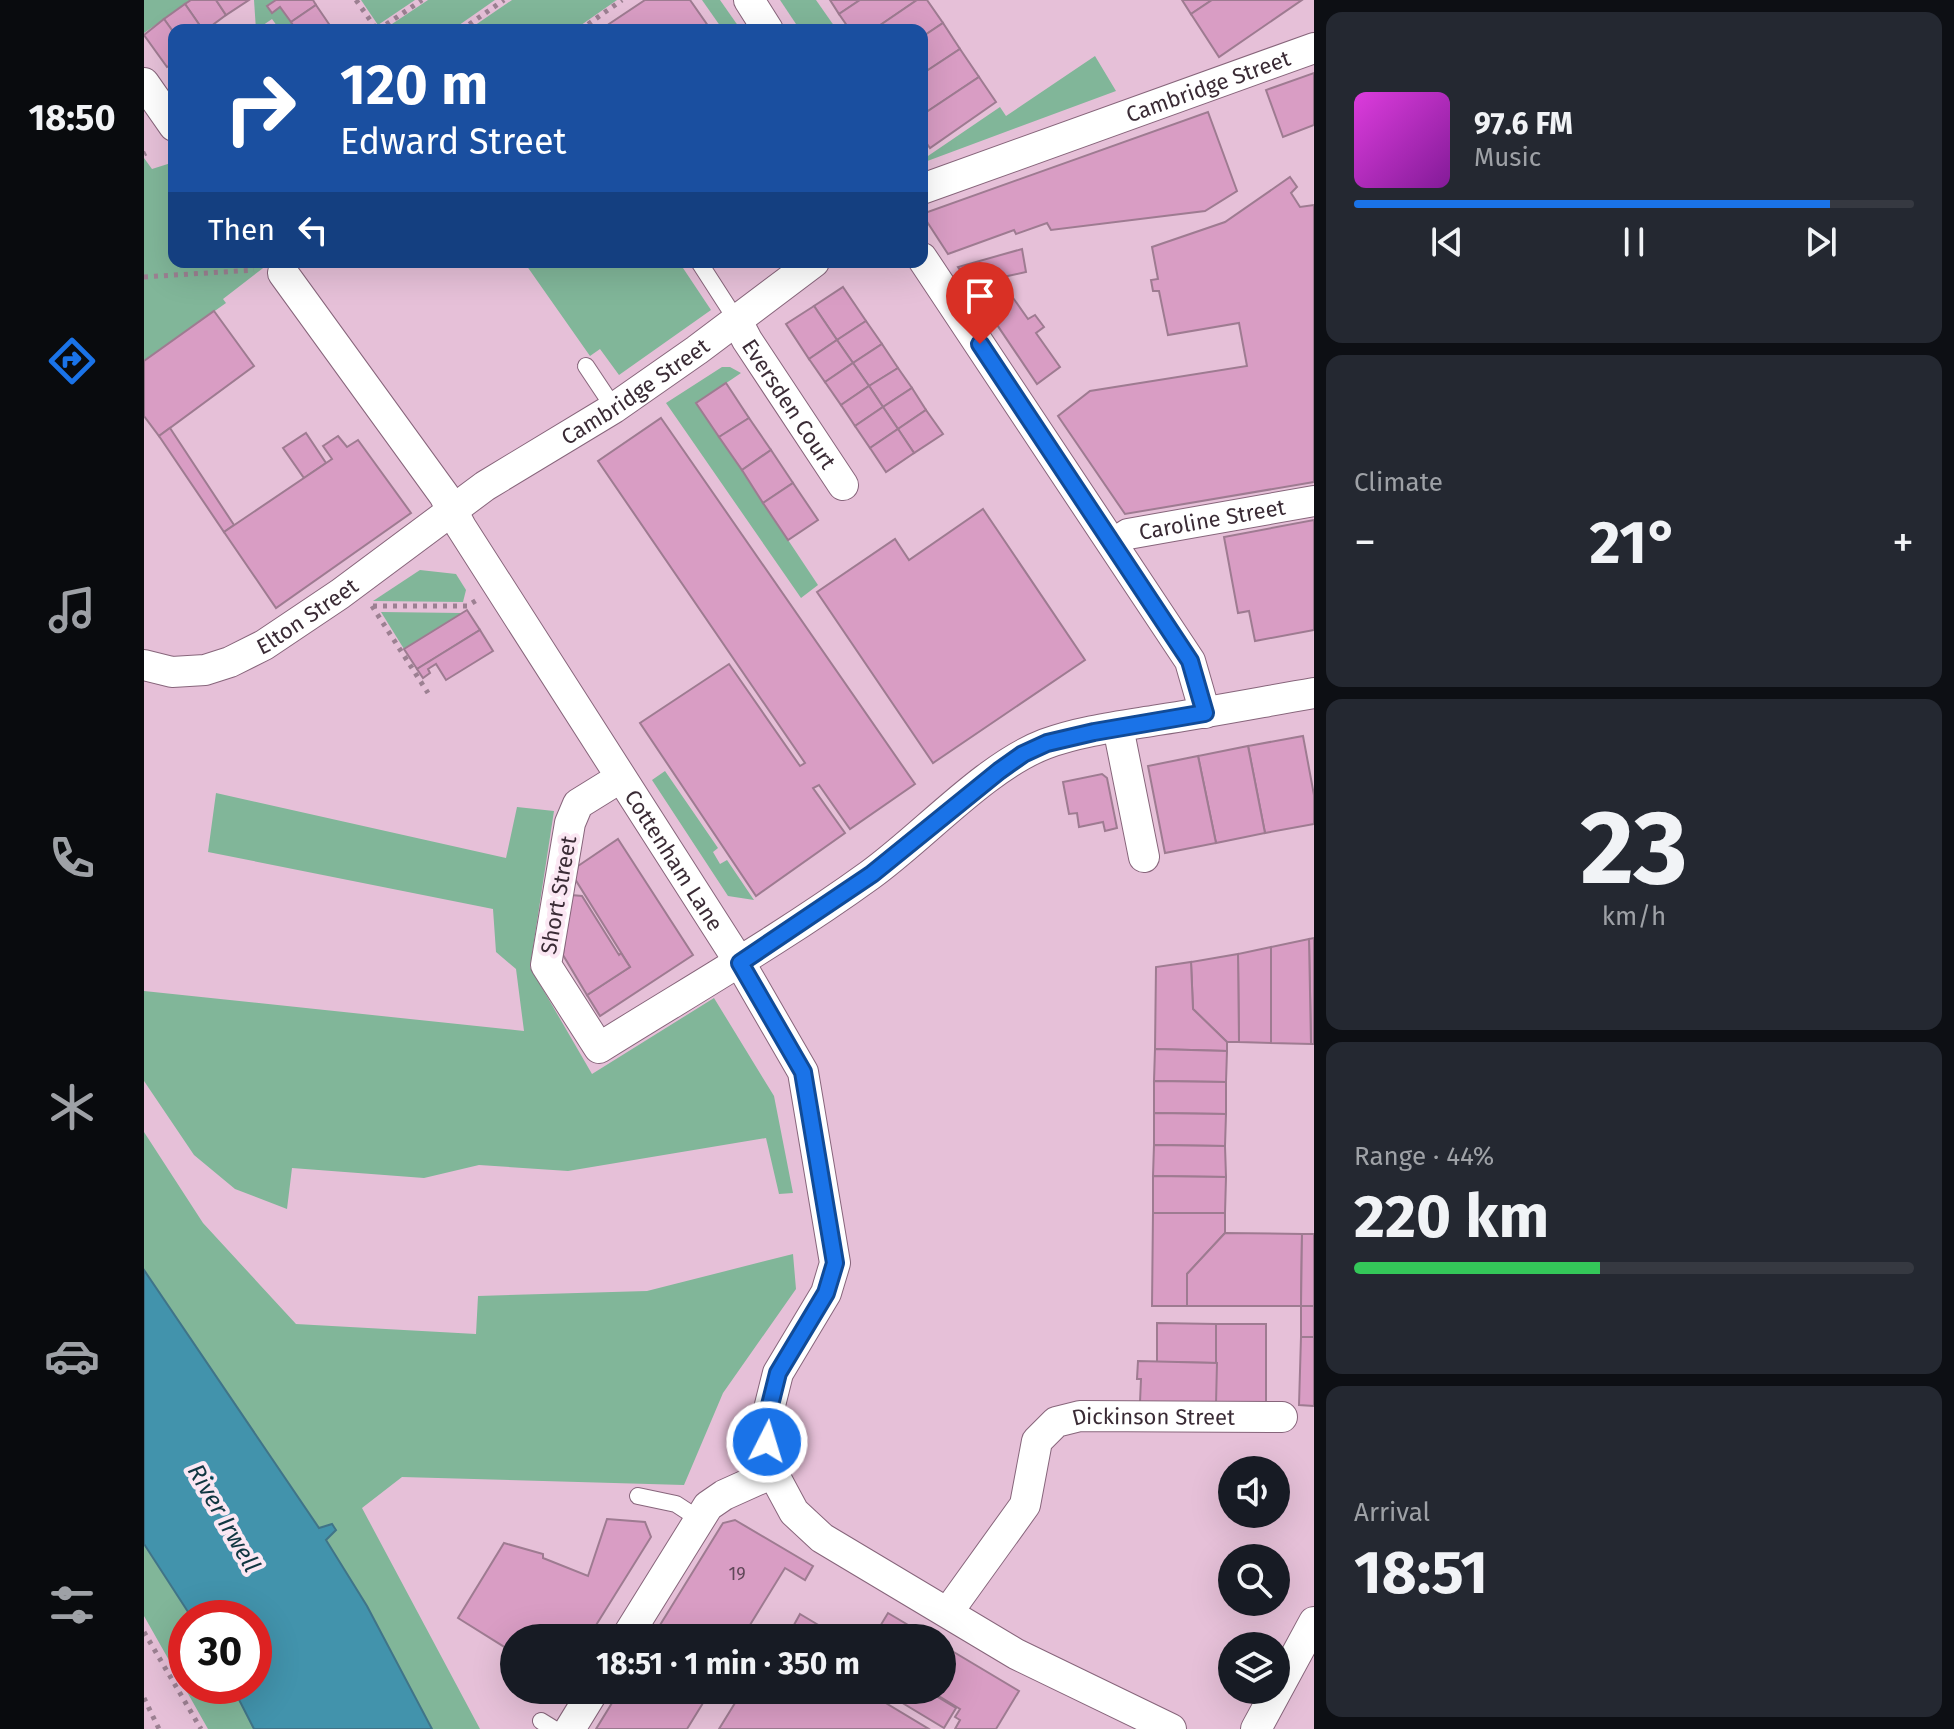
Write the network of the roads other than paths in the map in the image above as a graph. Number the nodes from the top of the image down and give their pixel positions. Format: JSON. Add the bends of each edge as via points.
{"nodes":[{"id":1,"x":749,"y":0,"type":"edge"},
{"id":2,"x":764,"y":24,"type":"edge"},
{"id":3,"x":1314,"y":48,"type":"edge"},
{"id":4,"x":144,"y":83,"type":"edge"},
{"id":5,"x":159,"y":141,"type":"edge"},
{"id":6,"x":928,"y":187,"type":"edge"},
{"id":7,"x":928,"y":267,"type":"edge"},
{"id":8,"x":273,"y":268,"type":"edge"},
{"id":9,"x":703,"y":268,"type":"edge"},
{"id":10,"x":806,"y":268,"type":"edge"},
{"id":11,"x":737,"y":321,"type":"junction"},
{"id":12,"x":586,"y":366,"type":"dead end"},
{"id":13,"x":614,"y":408,"type":"junction"},
{"id":14,"x":843,"y":485,"type":"dead end"},
{"id":15,"x":1314,"y":501,"type":"edge"},
{"id":16,"x":452,"y":512,"type":"junction"},
{"id":17,"x":1114,"y":543,"type":"junction"},
{"id":18,"x":144,"y":665,"type":"edge"},
{"id":19,"x":1314,"y":693,"type":"edge"},
{"id":20,"x":1205,"y":713,"type":"junction"},
{"id":21,"x":1118,"y":727,"type":"junction"},
{"id":22,"x":620,"y":778,"type":"junction"},
{"id":23,"x":1144,"y":857,"type":"dead end"},
{"id":24,"x":740,"y":963,"type":"junction"},
{"id":25,"x":1282,"y":1417,"type":"dead end"},
{"id":26,"x":773,"y":1473,"type":"junction"},
{"id":27,"x":638,"y":1496,"type":"dead end"},
{"id":28,"x":699,"y":1519,"type":"junction"},
{"id":29,"x":948,"y":1612,"type":"junction"},
{"id":30,"x":1314,"y":1622,"type":"edge"},
{"id":31,"x":635,"y":1624,"type":"edge"},
{"id":32,"x":585,"y":1704,"type":"edge"},
{"id":33,"x":570,"y":1729,"type":"edge"},
{"id":34,"x":1171,"y":1729,"type":"edge"},
{"id":35,"x":1256,"y":1729,"type":"edge"}],
"edges":[{"from":1,"to":2,"type":"street"},
{"from":3,"to":6,"type":"street","name":"Cambridge Street"},
{"from":4,"to":5,"type":"street"},
{"from":7,"to":17,"type":"street"},
{"from":8,"to":16,"type":"street","name":"Cottenham Lane"},
{"from":9,"to":11,"type":"lane"},
{"from":10,"to":11,"type":"street","name":"Cambridge Street"},
{"from":11,"to":13,"type":"street","name":"Cambridge Street"},
{"from":11,"to":14,"type":"street","name":"Eversden Court"},
{"from":12,"to":13,"type":"lane"},
{"from":13,"to":16,"type":"street","name":"Cambridge Street"},
{"from":15,"to":17,"type":"street","name":"Caroline Street","via":[[1128,534]]},
{"from":16,"to":18,"type":"street","name":"Elton Street","via":[[340,594],[230,662],[172,672]]},
{"from":16,"to":22,"type":"street","name":"Cottenham Lane"},
{"from":17,"to":20,"type":"street","via":[[1190,661]]},
{"from":19,"to":20,"type":"street"},
{"from":20,"to":21,"type":"street"},
{"from":21,"to":23,"type":"street"},
{"from":21,"to":24,"type":"street","via":[[1047,743],[1023,754],[872,874]]},
{"from":22,"to":24,"type":"street","name":"Cottenham Lane"},
{"from":22,"to":24,"type":"street","name":"Short Street","via":[[578,804],[570,823],[546,965],[599,1048]]},
{"from":24,"to":26,"type":"street","name":"Cottenham Lane","via":[[803,1072],[835,1263],[826,1293],[778,1373],[767,1442]]},
{"from":25,"to":29,"type":"street","name":"Dickinson Street","via":[[1080,1416],[1056,1422],[1037,1441],[1025,1505]]},
{"from":26,"to":28,"type":"street","via":[[724,1495]]},
{"from":26,"to":29,"type":"street","via":[[794,1512],[822,1538]]},
{"from":27,"to":28,"type":"lane","via":[[676,1504]]},
{"from":28,"to":31,"type":"street"},
{"from":29,"to":34,"type":"street","via":[[1016,1654]]},
{"from":30,"to":35,"type":"street"},
{"from":32,"to":33,"type":"street"}]}
